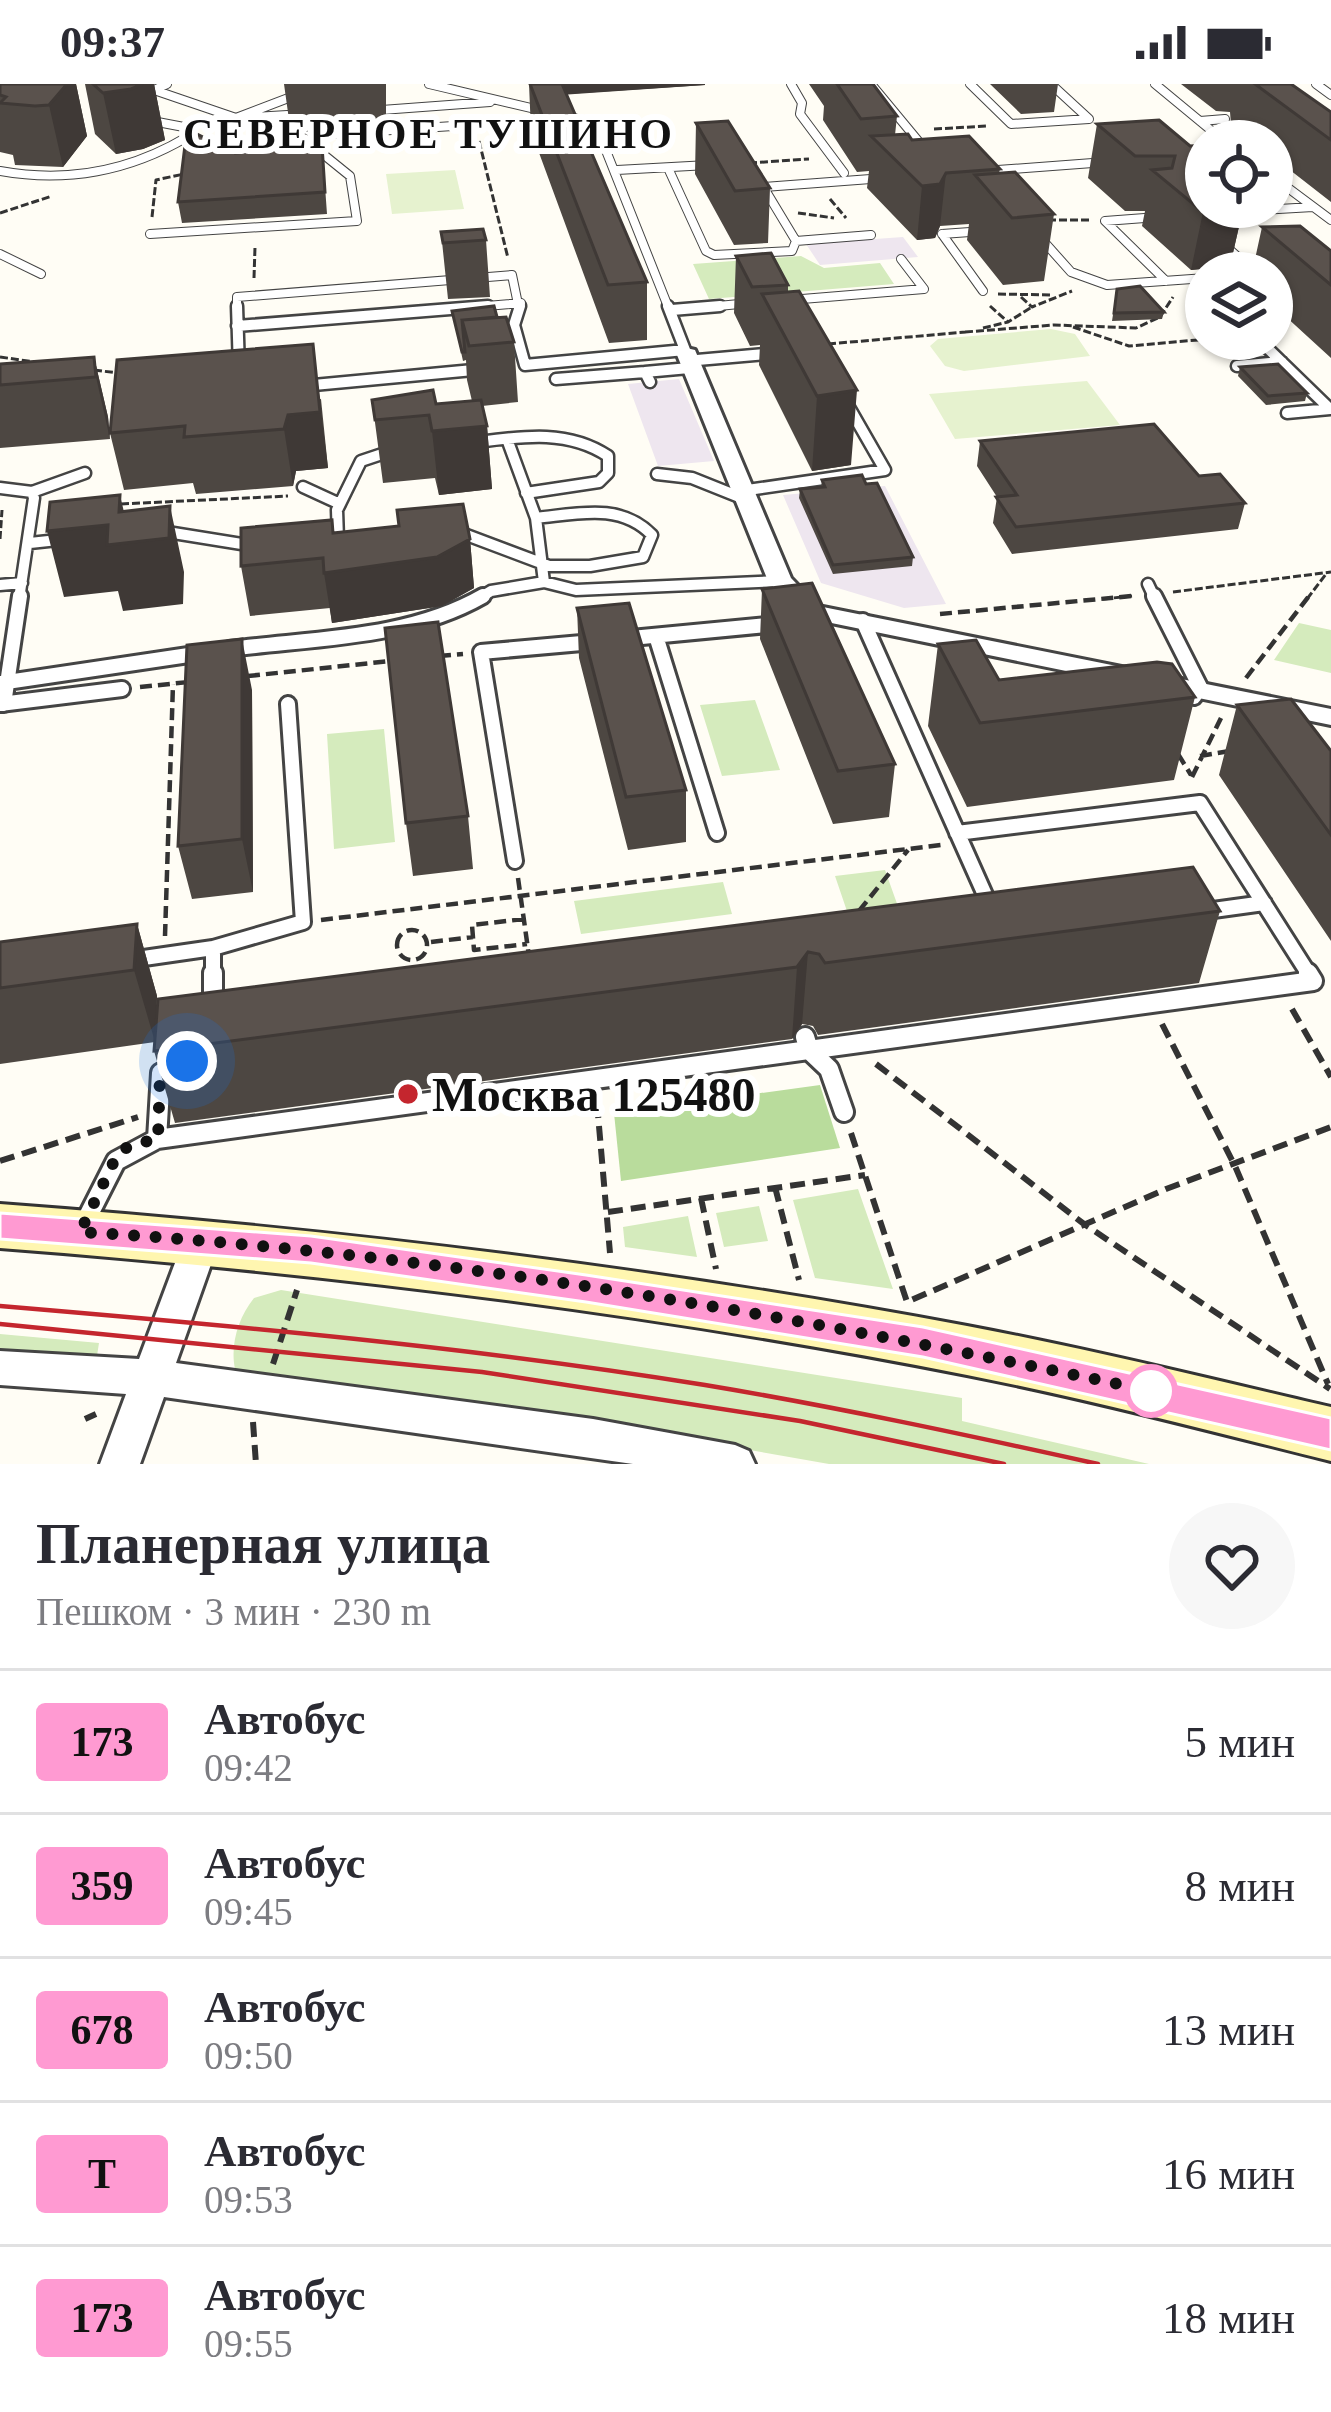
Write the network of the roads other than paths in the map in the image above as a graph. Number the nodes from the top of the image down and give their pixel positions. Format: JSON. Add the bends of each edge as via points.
{"nodes":[{"id":1,"x":167,"y":84,"type":"edge"},
{"id":2,"x":325,"y":84,"type":"edge"},
{"id":3,"x":429,"y":84,"type":"edge"},
{"id":4,"x":491,"y":84,"type":"edge"},
{"id":5,"x":791,"y":84,"type":"edge"},
{"id":6,"x":871,"y":84,"type":"edge"},
{"id":7,"x":970,"y":84,"type":"edge"},
{"id":8,"x":1051,"y":84,"type":"edge"},
{"id":9,"x":1155,"y":84,"type":"edge"},
{"id":10,"x":1316,"y":84,"type":"edge"},
{"id":11,"x":154,"y":89,"type":"junction"},
{"id":12,"x":133,"y":92,"type":"edge"},
{"id":13,"x":478,"y":94,"type":"junction"},
{"id":14,"x":1292,"y":94,"type":"edge"},
{"id":15,"x":507,"y":101,"type":"junction"},
{"id":16,"x":1328,"y":105,"type":"edge"},
{"id":17,"x":347,"y":112,"type":"dead end"},
{"id":18,"x":325,"y":113,"type":"dead end"},
{"id":19,"x":236,"y":118,"type":"junction"},
{"id":20,"x":579,"y":118,"type":"junction"},
{"id":21,"x":1198,"y":120,"type":"edge"},
{"id":22,"x":133,"y":121,"type":"edge"},
{"id":23,"x":286,"y":137,"type":"junction"},
{"id":24,"x":1119,"y":161,"type":"edge"},
{"id":25,"x":749,"y":163,"type":"edge"},
{"id":26,"x":729,"y":164,"type":"edge"},
{"id":27,"x":939,"y":165,"type":"edge"},
{"id":28,"x":668,"y":168,"type":"junction"},
{"id":29,"x":0,"y":170,"type":"edge"},
{"id":30,"x":617,"y":170,"type":"junction"},
{"id":31,"x":980,"y":171,"type":"edge"},
{"id":32,"x":844,"y":173,"type":"dead end"},
{"id":33,"x":887,"y":178,"type":"edge"},
{"id":34,"x":764,"y":187,"type":"junction"},
{"id":35,"x":1293,"y":192,"type":"edge"},
{"id":36,"x":1313,"y":207,"type":"junction"},
{"id":37,"x":1293,"y":208,"type":"edge"},
{"id":38,"x":1158,"y":217,"type":"edge"},
{"id":39,"x":1331,"y":220,"type":"edge"},
{"id":40,"x":1031,"y":227,"type":"edge"},
{"id":41,"x":1205,"y":229,"type":"edge"},
{"id":42,"x":986,"y":230,"type":"edge"},
{"id":43,"x":150,"y":234,"type":"road end"},
{"id":44,"x":871,"y":235,"type":"dead end"},
{"id":45,"x":796,"y":241,"type":"junction"},
{"id":46,"x":1232,"y":252,"type":"edge"},
{"id":47,"x":0,"y":254,"type":"edge"},
{"id":48,"x":901,"y":259,"type":"dead end"},
{"id":49,"x":41,"y":274,"type":"dead end"},
{"id":50,"x":1185,"y":280,"type":"edge"},
{"id":51,"x":1166,"y":281,"type":"junction"},
{"id":52,"x":1113,"y":285,"type":"junction"},
{"id":53,"x":983,"y":291,"type":"road end"},
{"id":54,"x":1128,"y":296,"type":"edge"},
{"id":55,"x":787,"y":300,"type":"edge"},
{"id":56,"x":764,"y":302,"type":"edge"},
{"id":57,"x":521,"y":303,"type":"junction"},
{"id":58,"x":672,"y":310,"type":"junction"},
{"id":59,"x":237,"y":326,"type":"junction"},
{"id":60,"x":817,"y":350,"type":"edge"},
{"id":61,"x":687,"y":360,"type":"junction"},
{"id":62,"x":1282,"y":362,"type":"joint"},
{"id":63,"x":525,"y":365,"type":"junction"},
{"id":64,"x":1237,"y":366,"type":"edge"},
{"id":65,"x":239,"y":377,"type":"edge"},
{"id":66,"x":556,"y":380,"type":"dead end"},
{"id":67,"x":287,"y":388,"type":"edge"},
{"id":68,"x":839,"y":390,"type":"edge"},
{"id":69,"x":1287,"y":413,"type":"dead end"},
{"id":70,"x":506,"y":439,"type":"junction"},
{"id":71,"x":446,"y":445,"type":"edge"},
{"id":72,"x":406,"y":449,"type":"edge"},
{"id":73,"x":684,"y":463,"type":"dead end"},
{"id":74,"x":85,"y":472,"type":"dead end"},
{"id":75,"x":657,"y":474,"type":"dead end"},
{"id":76,"x":692,"y":478,"type":"junction"},
{"id":77,"x":0,"y":488,"type":"edge"},
{"id":78,"x":308,"y":490,"type":"road end"},
{"id":79,"x":32,"y":492,"type":"junction"},
{"id":80,"x":526,"y":494,"type":"junction"},
{"id":81,"x":741,"y":495,"type":"junction"},
{"id":82,"x":340,"y":505,"type":"junction"},
{"id":83,"x":536,"y":518,"type":"junction"},
{"id":84,"x":437,"y":530,"type":"edge"},
{"id":85,"x":155,"y":531,"type":"edge"},
{"id":86,"x":93,"y":537,"type":"edge"},
{"id":87,"x":358,"y":537,"type":"edge"},
{"id":88,"x":338,"y":539,"type":"junction"},
{"id":89,"x":318,"y":541,"type":"edge"},
{"id":90,"x":30,"y":543,"type":"junction"},
{"id":91,"x":278,"y":544,"type":"edge"},
{"id":92,"x":542,"y":565,"type":"junction"},
{"id":93,"x":780,"y":581,"type":"junction"},
{"id":94,"x":544,"y":582,"type":"junction"},
{"id":95,"x":22,"y":583,"type":"junction"},
{"id":96,"x":0,"y":585,"type":"edge"},
{"id":97,"x":1151,"y":589,"type":"road end"},
{"id":98,"x":18,"y":609,"type":"junction"},
{"id":99,"x":0,"y":610,"type":"edge"},
{"id":100,"x":831,"y":619,"type":"junction"},
{"id":101,"x":863,"y":621,"type":"junction"},
{"id":102,"x":656,"y":636,"type":"junction"},
{"id":103,"x":0,"y":683,"type":"edge"},
{"id":104,"x":1200,"y":687,"type":"junction"},
{"id":105,"x":122,"y":689,"type":"road end"},
{"id":106,"x":2,"y":704,"type":"edge"},
{"id":107,"x":288,"y":704,"type":"dead end"},
{"id":108,"x":1331,"y":717,"type":"edge"},
{"id":109,"x":1166,"y":730,"type":"edge"},
{"id":110,"x":717,"y":833,"type":"dead end"},
{"id":111,"x":959,"y":838,"type":"junction"},
{"id":112,"x":515,"y":861,"type":"road end"},
{"id":113,"x":1264,"y":903,"type":"junction"},
{"id":114,"x":1193,"y":913,"type":"edge"},
{"id":115,"x":996,"y":920,"type":"edge"},
{"id":116,"x":213,"y":949,"type":"junction"},
{"id":117,"x":118,"y":962,"type":"edge"},
{"id":118,"x":213,"y":1029,"type":"edge"},
{"id":119,"x":807,"y":1044,"type":"junction"},
{"id":120,"x":160,"y":1072,"type":"edge"},
{"id":121,"x":844,"y":1112,"type":"road end"},
{"id":122,"x":158,"y":1139,"type":"junction"},
{"id":123,"x":0,"y":1226,"type":"edge"},
{"id":124,"x":80,"y":1232,"type":"junction"},
{"id":125,"x":202,"y":1239,"type":"junction"},
{"id":126,"x":0,"y":1368,"type":"edge"},
{"id":127,"x":155,"y":1378,"type":"junction"},
{"id":128,"x":1331,"y":1434,"type":"edge"},
{"id":129,"x":590,"y":1451,"type":"edge"},
{"id":130,"x":120,"y":1464,"type":"edge"},
{"id":131,"x":735,"y":1464,"type":"edge"}],
"edges":[{"from":1,"to":11,"type":"lane"},
{"from":2,"to":19,"type":"lane"},
{"from":3,"to":13,"type":"lane"},
{"from":4,"to":13,"type":"lane"},
{"from":5,"to":32,"type":"lane","via":[[800,114]]},
{"from":6,"to":27,"type":"lane"},
{"from":7,"to":8,"type":"lane","via":[[1012,124],[1089,119]]},
{"from":9,"to":21,"type":"lane"},
{"from":10,"to":16,"type":"lane"},
{"from":11,"to":12,"type":"lane"},
{"from":11,"to":19,"type":"lane"},
{"from":13,"to":15,"type":"lane"},
{"from":14,"to":16,"type":"main road"},
{"from":15,"to":17,"type":"lane"},
{"from":15,"to":20,"type":"lane"},
{"from":18,"to":19,"type":"lane"},
{"from":19,"to":23,"type":"lane"},
{"from":20,"to":23,"type":"lane"},
{"from":20,"to":30,"type":"lane","via":[[595,123]]},
{"from":22,"to":29,"type":"lane","via":[[189,128],[165,152],[119,166],[23,176]]},
{"from":23,"to":43,"type":"lane","via":[[310,143],[350,176],[357,221]]},
{"from":24,"to":31,"type":"lane"},
{"from":25,"to":34,"type":"lane"},
{"from":26,"to":28,"type":"lane"},
{"from":28,"to":30,"type":"lane"},
{"from":28,"to":45,"type":"lane","via":[[706,251],[792,251]]},
{"from":30,"to":58,"type":"lane"},
{"from":33,"to":34,"type":"lane"},
{"from":34,"to":45,"type":"lane"},
{"from":35,"to":36,"type":"lane"},
{"from":36,"to":37,"type":"lane"},
{"from":36,"to":39,"type":"lane"},
{"from":38,"to":51,"type":"lane","via":[[1105,221]]},
{"from":40,"to":52,"type":"lane","via":[[1071,272]]},
{"from":41,"to":46,"type":"lane"},
{"from":42,"to":53,"type":"lane","via":[[942,234]]},
{"from":44,"to":45,"type":"lane"},
{"from":47,"to":49,"type":"lane"},
{"from":48,"to":55,"type":"lane","via":[[924,289]]},
{"from":50,"to":51,"type":"lane"},
{"from":51,"to":52,"type":"lane"},
{"from":52,"to":54,"type":"lane"},
{"from":56,"to":58,"type":"lane"},
{"from":57,"to":59,"type":"lane"},
{"from":57,"to":59,"type":"lane","via":[[512,275],[236,297]]},
{"from":57,"to":63,"type":"lane","via":[[514,325]]},
{"from":58,"to":61,"type":"lane"},
{"from":59,"to":65,"type":"lane"},
{"from":60,"to":61,"type":"lane"},
{"from":61,"to":63,"type":"lane"},
{"from":61,"to":66,"type":"lane","via":[[648,377]]},
{"from":61,"to":81,"type":"street"},
{"from":62,"to":64,"type":"lane"},
{"from":62,"to":69,"type":"lane","via":[[1330,409]]},
{"from":63,"to":67,"type":"lane"},
{"from":68,"to":81,"type":"lane","via":[[885,470]]},
{"from":70,"to":71,"type":"lane"},
{"from":70,"to":80,"type":"lane"},
{"from":70,"to":80,"type":"lane","via":[[571,438],[608,456],[599,482]]},
{"from":72,"to":82,"type":"lane","via":[[367,455]]},
{"from":73,"to":76,"type":"lane"},
{"from":74,"to":79,"type":"lane"},
{"from":75,"to":76,"type":"lane"},
{"from":76,"to":81,"type":"lane"},
{"from":77,"to":79,"type":"lane"},
{"from":78,"to":82,"type":"lane"},
{"from":79,"to":90,"type":"lane"},
{"from":80,"to":83,"type":"lane"},
{"from":81,"to":93,"type":"street"},
{"from":82,"to":88,"type":"lane"},
{"from":83,"to":92,"type":"lane"},
{"from":83,"to":92,"type":"lane","via":[[618,513],[652,536],[644,557]]},
{"from":84,"to":92,"type":"lane","via":[[476,534]]},
{"from":85,"to":91,"type":"lane","via":[[200,535],[219,547]]},
{"from":86,"to":90,"type":"lane"},
{"from":87,"to":88,"type":"lane"},
{"from":88,"to":89,"type":"lane"},
{"from":90,"to":95,"type":"lane"},
{"from":92,"to":94,"type":"lane"},
{"from":93,"to":94,"type":"lane","via":[[575,590]]},
{"from":93,"to":100,"type":"street","via":[[796,602]]},
{"from":94,"to":103,"type":"lane","via":[[491,591],[446,617],[394,628]]},
{"from":95,"to":96,"type":"lane"},
{"from":95,"to":98,"type":"lane"},
{"from":97,"to":104,"type":"lane"},
{"from":98,"to":99,"type":"lane"},
{"from":98,"to":106,"type":"lane"},
{"from":100,"to":101,"type":"street"},
{"from":100,"to":102,"type":"lane"},
{"from":101,"to":104,"type":"street","via":[[954,646]]},
{"from":101,"to":111,"type":"lane"},
{"from":102,"to":110,"type":"lane"},
{"from":102,"to":112,"type":"lane","via":[[481,652]]},
{"from":104,"to":108,"type":"street"},
{"from":104,"to":109,"type":"lane"},
{"from":105,"to":106,"type":"lane"},
{"from":107,"to":116,"type":"lane","via":[[303,922]]},
{"from":111,"to":113,"type":"lane","via":[[1200,803]]},
{"from":111,"to":115,"type":"lane"},
{"from":113,"to":114,"type":"lane"},
{"from":113,"to":119,"type":"lane","via":[[1313,980],[852,1045]]},
{"from":116,"to":117,"type":"lane"},
{"from":116,"to":118,"type":"lane"},
{"from":119,"to":121,"type":"lane","via":[[829,1070]]},
{"from":119,"to":122,"type":"lane"},
{"from":120,"to":122,"type":"lane"},
{"from":122,"to":124,"type":"lane","via":[[117,1155]]},
{"from":123,"to":124,"type":"main road"},
{"from":124,"to":125,"type":"main road"},
{"from":125,"to":127,"type":"street"},
{"from":125,"to":128,"type":"main road","via":[[923,1342]]},
{"from":126,"to":127,"type":"street"},
{"from":127,"to":129,"type":"street"},
{"from":127,"to":130,"type":"street"},
{"from":129,"to":131,"type":"street"}]}
